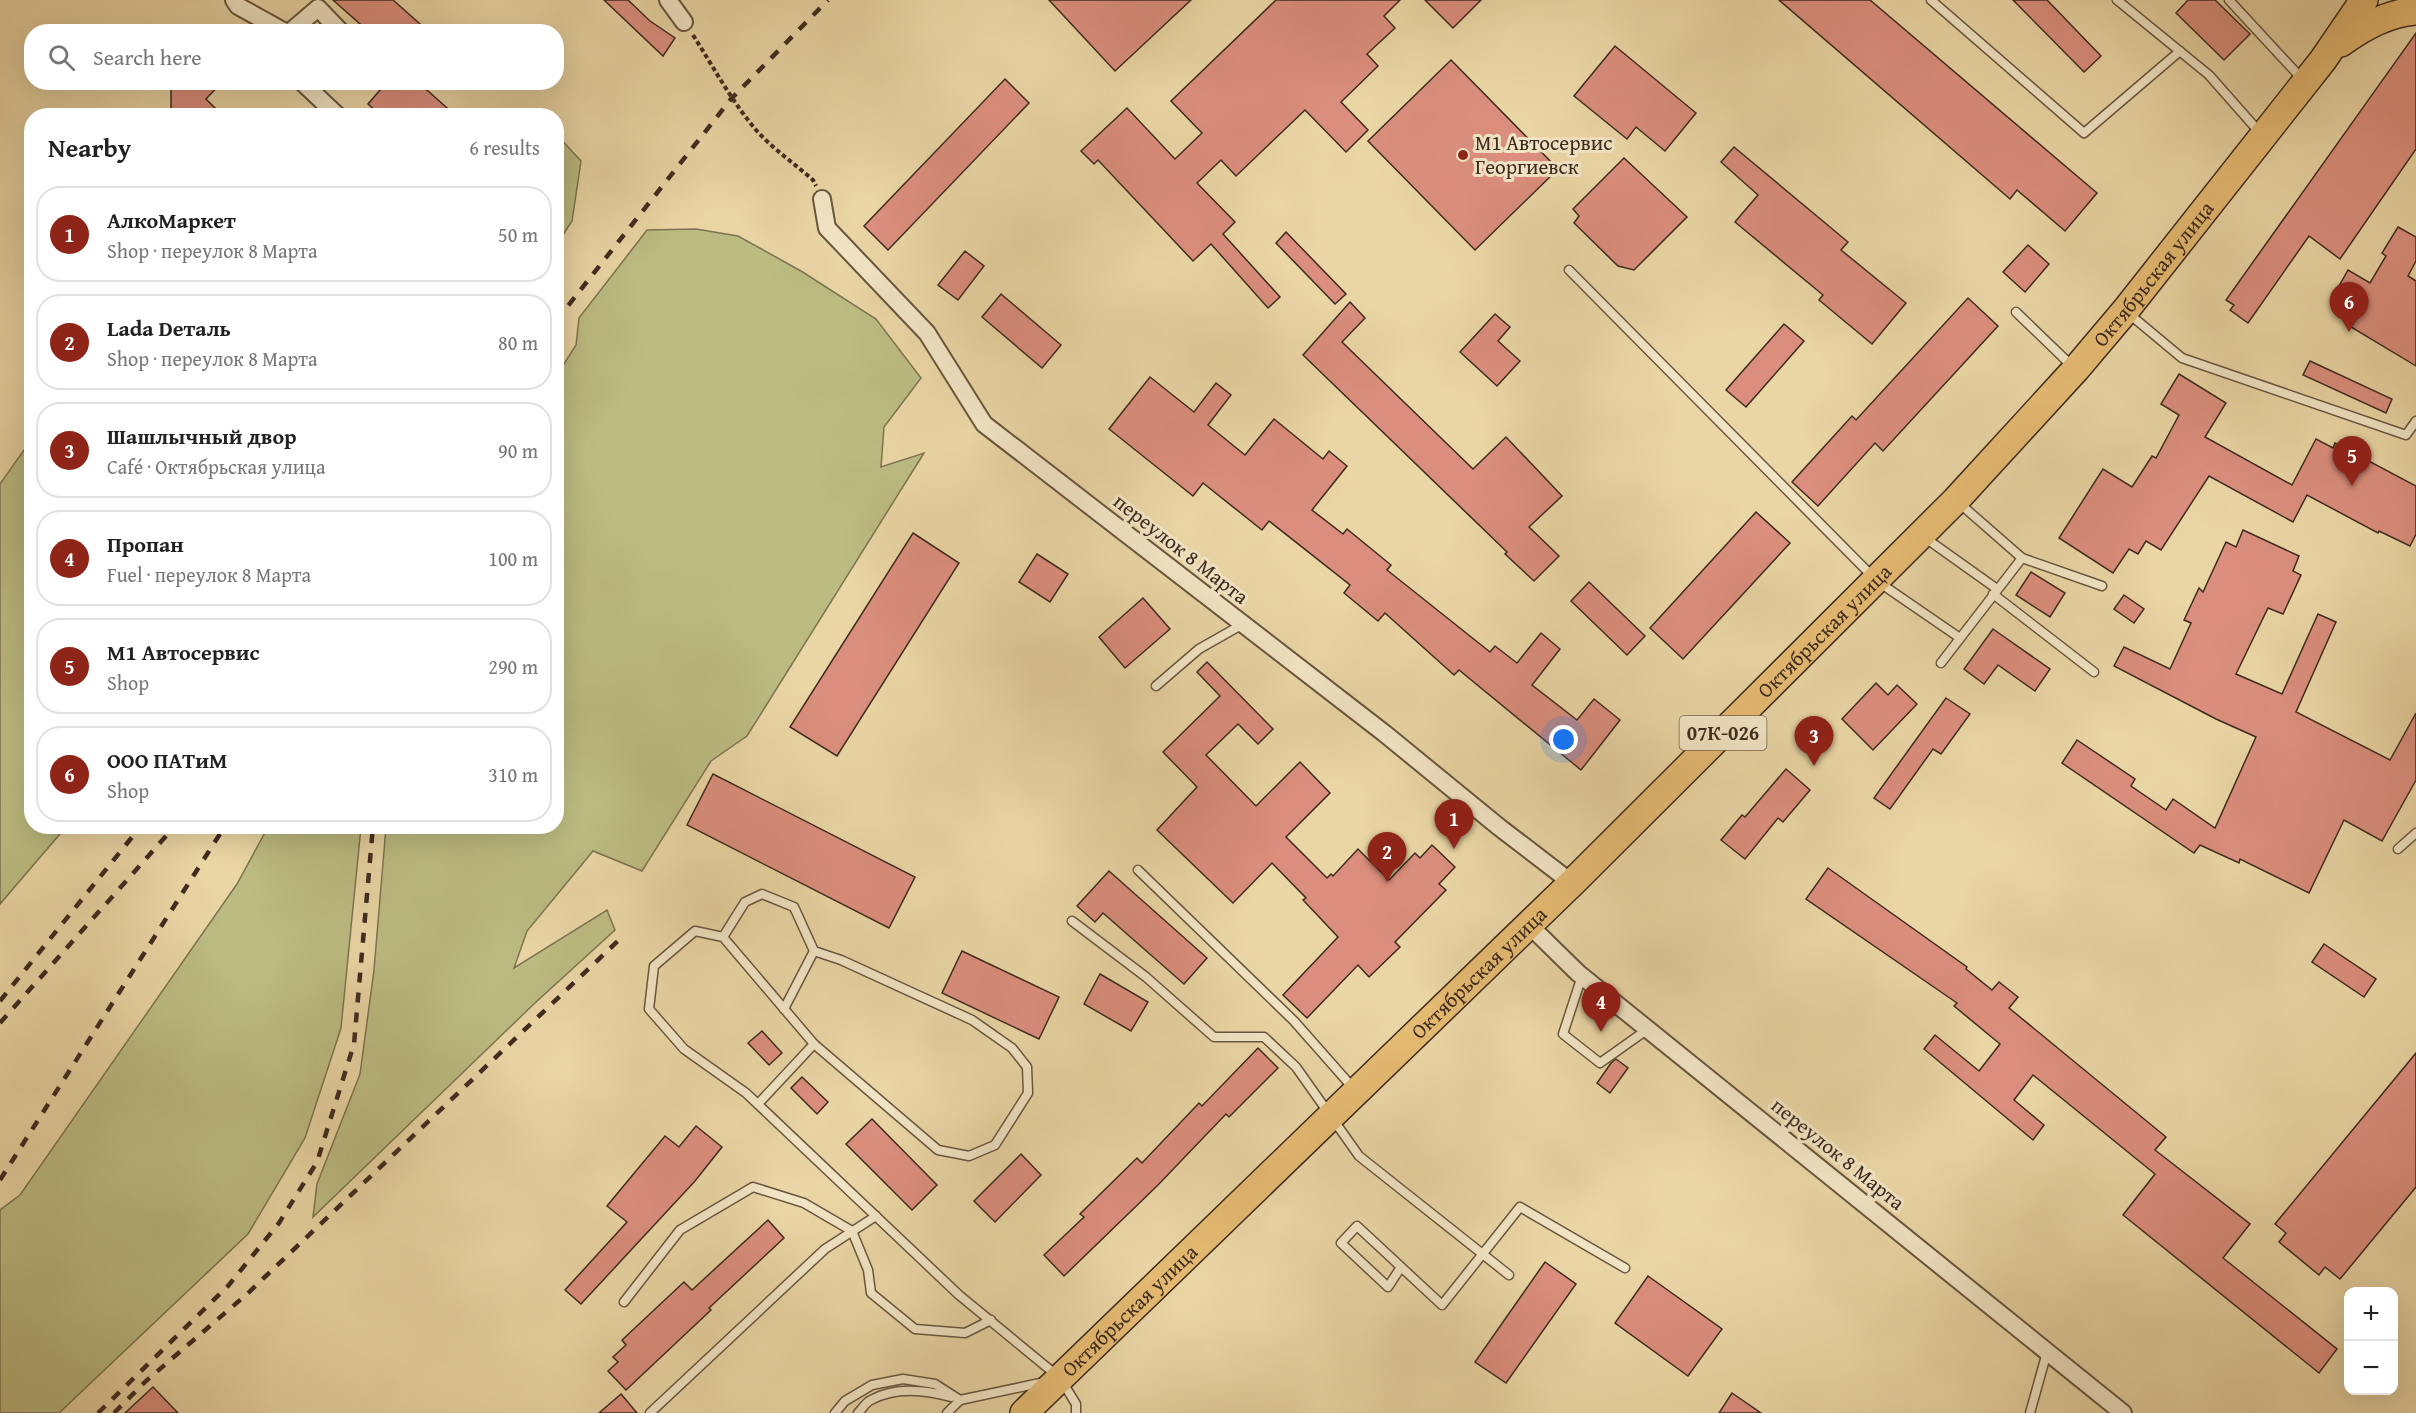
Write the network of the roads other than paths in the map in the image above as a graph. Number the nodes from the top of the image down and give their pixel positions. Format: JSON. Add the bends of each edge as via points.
{"nodes":[{"id":1,"x":234,"y":0,"type":"edge"},
{"id":2,"x":668,"y":0,"type":"edge"},
{"id":3,"x":1931,"y":0,"type":"edge"},
{"id":4,"x":2117,"y":0,"type":"edge"},
{"id":5,"x":2229,"y":0,"type":"edge"},
{"id":6,"x":2364,"y":0,"type":"edge"},
{"id":7,"x":2416,"y":11,"type":"edge"},
{"id":8,"x":684,"y":22,"type":"road end"},
{"id":9,"x":271,"y":24,"type":"edge"},
{"id":10,"x":299,"y":24,"type":"edge"},
{"id":11,"x":333,"y":24,"type":"edge"},
{"id":12,"x":2180,"y":51,"type":"junction"},
{"id":13,"x":2323,"y":60,"type":"junction"},
{"id":14,"x":2305,"y":83,"type":"junction"},
{"id":15,"x":310,"y":90,"type":"edge"},
{"id":16,"x":330,"y":108,"type":"edge"},
{"id":17,"x":2263,"y":136,"type":"junction"},
{"id":18,"x":822,"y":200,"type":"road end"},
{"id":19,"x":1569,"y":270,"type":"dead end"},
{"id":20,"x":2126,"y":311,"type":"junction"},
{"id":21,"x":2016,"y":312,"type":"dead end"},
{"id":22,"x":2076,"y":369,"type":"junction"},
{"id":23,"x":2416,"y":421,"type":"edge"},
{"id":24,"x":1956,"y":500,"type":"junction"},
{"id":25,"x":1921,"y":535,"type":"junction"},
{"id":26,"x":2022,"y":558,"type":"junction"},
{"id":27,"x":1877,"y":581,"type":"junction"},
{"id":28,"x":2102,"y":586,"type":"dead end"},
{"id":29,"x":1995,"y":591,"type":"junction"},
{"id":30,"x":1243,"y":624,"type":"junction"},
{"id":31,"x":1960,"y":638,"type":"junction"},
{"id":32,"x":1941,"y":663,"type":"dead end"},
{"id":33,"x":2094,"y":672,"type":"dead end"},
{"id":34,"x":1156,"y":686,"type":"dead end"},
{"id":35,"x":2416,"y":833,"type":"edge"},
{"id":36,"x":2398,"y":849,"type":"dead end"},
{"id":37,"x":1138,"y":870,"type":"dead end"},
{"id":38,"x":1572,"y":883,"type":"junction"},
{"id":39,"x":1072,"y":921,"type":"dead end"},
{"id":40,"x":1529,"y":925,"type":"junction"},
{"id":41,"x":723,"y":937,"type":"junction"},
{"id":42,"x":814,"y":951,"type":"junction"},
{"id":43,"x":1582,"y":976,"type":"junction"},
{"id":44,"x":784,"y":1009,"type":"junction"},
{"id":45,"x":1648,"y":1029,"type":"junction"},
{"id":46,"x":814,"y":1044,"type":"junction"},
{"id":47,"x":1356,"y":1092,"type":"junction"},
{"id":48,"x":758,"y":1104,"type":"junction"},
{"id":49,"x":1330,"y":1117,"type":"junction"},
{"id":50,"x":876,"y":1216,"type":"junction"},
{"id":51,"x":852,"y":1232,"type":"junction"},
{"id":52,"x":1482,"y":1254,"type":"junction"},
{"id":53,"x":1401,"y":1267,"type":"junction"},
{"id":54,"x":1624,"y":1268,"type":"dead end"},
{"id":55,"x":1509,"y":1275,"type":"dead end"},
{"id":56,"x":624,"y":1302,"type":"dead end"},
{"id":57,"x":991,"y":1320,"type":"junction"},
{"id":58,"x":2047,"y":1352,"type":"junction"},
{"id":59,"x":1060,"y":1378,"type":"junction"},
{"id":60,"x":960,"y":1400,"type":"junction"},
{"id":61,"x":650,"y":1413,"type":"edge"},
{"id":62,"x":835,"y":1413,"type":"edge"},
{"id":63,"x":858,"y":1413,"type":"edge"},
{"id":64,"x":947,"y":1413,"type":"edge"},
{"id":65,"x":1024,"y":1413,"type":"edge"},
{"id":66,"x":1076,"y":1413,"type":"edge"},
{"id":67,"x":2030,"y":1413,"type":"edge"},
{"id":68,"x":2123,"y":1413,"type":"edge"}],
"edges":[{"from":1,"to":9,"type":"street"},
{"from":2,"to":8,"type":"street"},
{"from":3,"to":12,"type":"lane","via":[[2084,133]]},
{"from":4,"to":12,"type":"lane"},
{"from":5,"to":14,"type":"lane"},
{"from":6,"to":13,"type":"main road","name":"Октябрьская улица","number":"07К-026"},
{"from":7,"to":13,"type":"main road","via":[[2366,26]]},
{"from":10,"to":11,"type":"street","via":[[318,8]]},
{"from":12,"to":17,"type":"lane","via":[[2210,75]]},
{"from":13,"to":14,"type":"main road","name":"Октябрьская улица","number":"07К-026"},
{"from":14,"to":17,"type":"main road","name":"Октябрьская улица","number":"07К-026"},
{"from":15,"to":16,"type":"street"},
{"from":17,"to":20,"type":"main road","name":"Октябрьская улица","number":"07К-026"},
{"from":18,"to":30,"type":"street","name":"переулок 8 Марта","via":[[827,228],[927,333],[984,424]]},
{"from":19,"to":27,"type":"lane"},
{"from":20,"to":22,"type":"main road","name":"Октябрьская улица","number":"07К-026"},
{"from":20,"to":23,"type":"lane","via":[[2182,358],[2406,435]]},
{"from":21,"to":22,"type":"lane"},
{"from":22,"to":24,"type":"main road","name":"Октябрьская улица","number":"07К-026"},
{"from":24,"to":25,"type":"main road","name":"Октябрьская улица","number":"07К-026"},
{"from":24,"to":26,"type":"lane"},
{"from":25,"to":27,"type":"main road","name":"Октябрьская улица","number":"07К-026"},
{"from":25,"to":29,"type":"lane"},
{"from":26,"to":28,"type":"lane"},
{"from":26,"to":29,"type":"lane"},
{"from":27,"to":31,"type":"lane"},
{"from":27,"to":38,"type":"main road","name":"Октябрьская улица","number":"07К-026"},
{"from":29,"to":31,"type":"lane"},
{"from":29,"to":33,"type":"lane"},
{"from":30,"to":34,"type":"lane","via":[[1199,650]]},
{"from":30,"to":38,"type":"street","name":"переулок 8 Марта"},
{"from":31,"to":32,"type":"lane"},
{"from":35,"to":36,"type":"lane"},
{"from":37,"to":47,"type":"lane","via":[[1294,1022]]},
{"from":38,"to":40,"type":"main road","name":"Октябрьская улица","number":"07К-026"},
{"from":39,"to":49,"type":"lane","via":[[1146,977],[1214,1037],[1264,1037],[1296,1067]]},
{"from":40,"to":43,"type":"street","name":"переулок 8 Марта"},
{"from":40,"to":47,"type":"main road","name":"Октябрьская улица","number":"07К-026"},
{"from":41,"to":42,"type":"lane","via":[[744,902],[762,894],[794,907]]},
{"from":41,"to":44,"type":"lane"},
{"from":41,"to":48,"type":"lane","via":[[695,931],[654,966],[649,1009],[684,1049]]},
{"from":42,"to":44,"type":"lane"},
{"from":42,"to":46,"type":"lane","via":[[972,1020],[1012,1048],[1027,1067],[1028,1094],[995,1145],[969,1156],[938,1150]]},
{"from":43,"to":45,"type":"street","name":"переулок 8 Марта"},
{"from":43,"to":45,"type":"lane","via":[[1563,1034],[1600,1063]]},
{"from":44,"to":46,"type":"lane"},
{"from":45,"to":58,"type":"street","name":"переулок 8 Марта"},
{"from":46,"to":48,"type":"lane"},
{"from":47,"to":49,"type":"main road","name":"Октябрьская улица","number":"07К-026"},
{"from":48,"to":50,"type":"lane"},
{"from":49,"to":52,"type":"lane","via":[[1359,1156]]},
{"from":49,"to":59,"type":"main road","name":"Октябрьская улица","number":"07К-026"},
{"from":50,"to":51,"type":"lane"},
{"from":50,"to":57,"type":"lane"},
{"from":51,"to":56,"type":"lane","via":[[804,1203],[753,1187],[680,1230]]},
{"from":51,"to":57,"type":"lane","via":[[868,1270],[871,1293],[915,1329],[965,1333]]},
{"from":51,"to":61,"type":"lane","via":[[825,1249]]},
{"from":52,"to":53,"type":"lane","via":[[1442,1305]]},
{"from":52,"to":54,"type":"lane","via":[[1520,1207]]},
{"from":52,"to":55,"type":"lane"},
{"from":53,"to":53,"type":"lane","via":[[1357,1226],[1341,1243],[1388,1287]]},
{"from":57,"to":59,"type":"lane"},
{"from":58,"to":67,"type":"lane"},
{"from":58,"to":68,"type":"street","name":"переулок 8 Марта"},
{"from":59,"to":60,"type":"lane"},
{"from":59,"to":65,"type":"main road","name":"Октябрьская улица","number":"07К-026"},
{"from":59,"to":66,"type":"lane","via":[[1076,1404]]},
{"from":60,"to":62,"type":"lane","via":[[935,1384],[903,1378],[872,1385],[845,1401]]},
{"from":60,"to":63,"type":"lane","via":[[932,1391],[902,1390],[871,1400]]},
{"from":60,"to":64,"type":"lane"}]}
